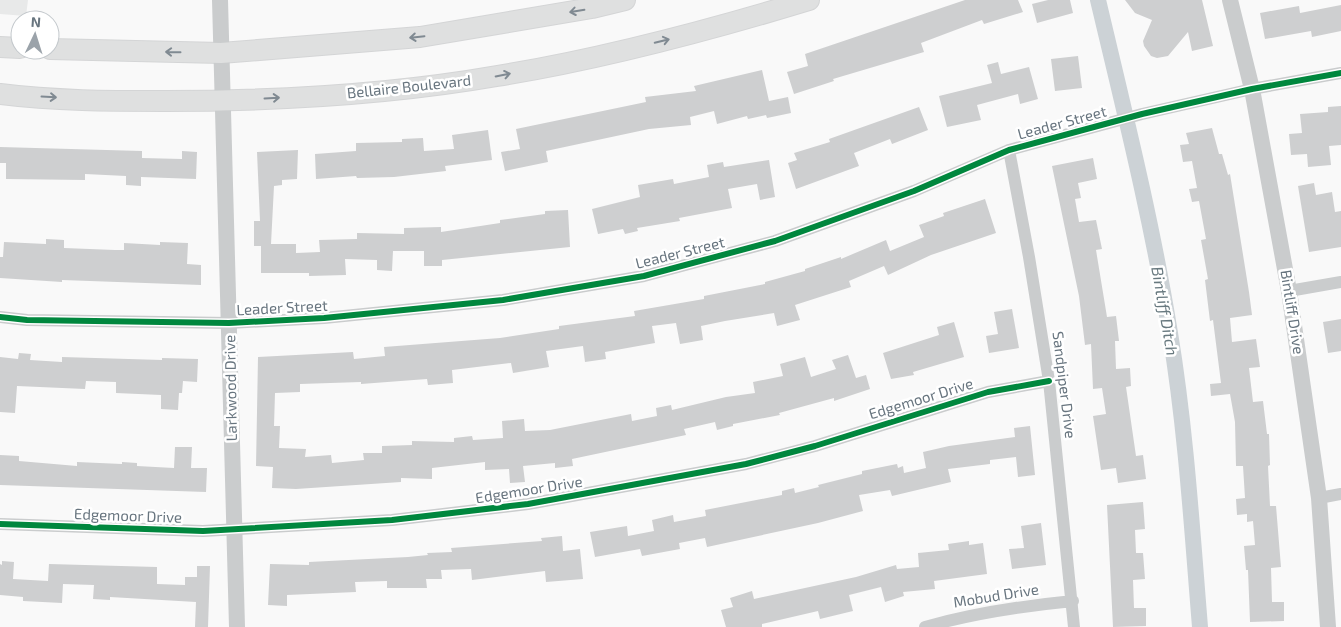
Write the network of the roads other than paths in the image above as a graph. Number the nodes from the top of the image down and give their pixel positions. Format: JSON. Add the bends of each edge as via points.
{"nodes":[{"id":1,"x":220,"y":0,"type":"edge"},
{"id":2,"x":625,"y":0,"type":"edge"},
{"id":3,"x":809,"y":0,"type":"edge"},
{"id":4,"x":1230,"y":0,"type":"edge"},
{"id":5,"x":60,"y":49,"type":"edge"},
{"id":6,"x":221,"y":53,"type":"junction"},
{"id":7,"x":1341,"y":73,"type":"edge"},
{"id":8,"x":1252,"y":88,"type":"junction"},
{"id":9,"x":0,"y":94,"type":"edge"},
{"id":10,"x":223,"y":101,"type":"junction"},
{"id":11,"x":1009,"y":150,"type":"junction"},
{"id":12,"x":1341,"y":282,"type":"edge"},
{"id":13,"x":1289,"y":290,"type":"junction"},
{"id":14,"x":0,"y":317,"type":"edge"},
{"id":15,"x":229,"y":323,"type":"junction"},
{"id":16,"x":1049,"y":381,"type":"junction"},
{"id":17,"x":1341,"y":494,"type":"edge"},
{"id":18,"x":1319,"y":498,"type":"junction"},
{"id":19,"x":0,"y":524,"type":"edge"},
{"id":20,"x":234,"y":528,"type":"junction"},
{"id":21,"x":1073,"y":601,"type":"junction"},
{"id":22,"x":237,"y":627,"type":"edge"},
{"id":23,"x":925,"y":627,"type":"edge"},
{"id":24,"x":1074,"y":627,"type":"edge"},
{"id":25,"x":1328,"y":627,"type":"edge"}],
"edges":[{"from":1,"to":6,"type":"street","name":"Larkwood Drive"},
{"from":2,"to":6,"type":"main road","one_way":true,"via":[[420,37]]},
{"from":10,"to":3,"type":"main road","name":"Bellaire Boulevard","one_way":true,"via":[[382,92],[497,76],[612,53],[726,25]]},
{"from":4,"to":8,"type":"street","name":"Bintliff Drive"},
{"from":6,"to":5,"type":"main road","one_way":true},
{"from":6,"to":10,"type":"street","name":"Larkwood Drive"},
{"from":7,"to":8,"type":"street","name":"Leader Street"},
{"from":8,"to":11,"type":"street","name":"Leader Street"},
{"from":8,"to":13,"type":"street","name":"Bintliff Drive"},
{"from":9,"to":10,"type":"main road","name":"Bellaire Boulevard","one_way":true,"via":[[111,101]]},
{"from":10,"to":15,"type":"street","name":"Larkwood Drive"},
{"from":11,"to":15,"type":"street","name":"Leader Street","via":[[914,191],[775,242],[644,276],[493,301],[324,318]]},
{"from":11,"to":16,"type":"street","name":"Sandpiper Drive"},
{"from":12,"to":13,"type":"street"},
{"from":13,"to":18,"type":"street","name":"Bintliff Drive"},
{"from":14,"to":15,"type":"street","name":"Leader Street"},
{"from":15,"to":20,"type":"street","name":"Larkwood Drive"},
{"from":16,"to":20,"type":"street","name":"Edgemoor Drive","via":[[988,392],[746,464],[528,504],[392,520]]},
{"from":16,"to":21,"type":"street","name":"Sandpiper Drive"},
{"from":17,"to":18,"type":"street"},
{"from":18,"to":25,"type":"street","name":"Bintliff Drive"},
{"from":19,"to":20,"type":"street","name":"Edgemoor Drive","via":[[203,531]]},
{"from":20,"to":22,"type":"street","name":"Larkwood Drive"},
{"from":21,"to":23,"type":"street","name":"Mobud Drive","via":[[1010,608]]},
{"from":21,"to":24,"type":"street","name":"Sandpiper Drive"}]}
